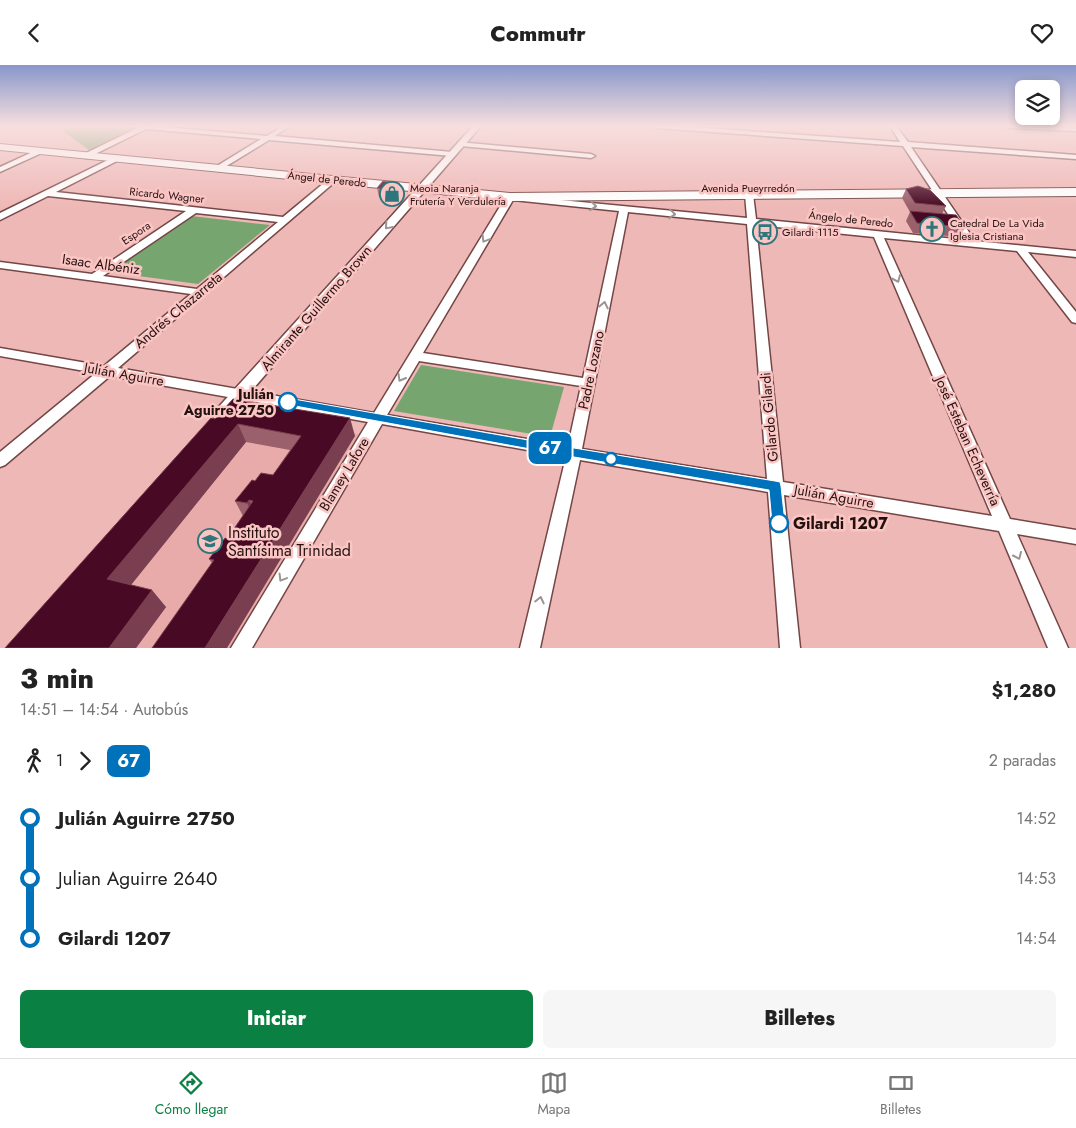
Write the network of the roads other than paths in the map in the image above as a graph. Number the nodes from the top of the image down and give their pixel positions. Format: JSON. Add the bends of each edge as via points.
{"nodes":[{"id":1,"x":37,"y":153,"type":"edge"},
{"id":2,"x":61,"y":153,"type":"edge"},
{"id":3,"x":90,"y":153,"type":"edge"},
{"id":4,"x":243,"y":153,"type":"edge"},
{"id":5,"x":443,"y":153,"type":"edge"},
{"id":6,"x":561,"y":153,"type":"edge"},
{"id":7,"x":911,"y":153,"type":"edge"},
{"id":8,"x":1026,"y":153,"type":"edge"},
{"id":9,"x":452,"y":154,"type":"joint"},
{"id":10,"x":84,"y":156,"type":"junction"},
{"id":11,"x":591,"y":156,"type":"dead end"},
{"id":12,"x":1076,"y":157,"type":"edge"},
{"id":13,"x":114,"y":159,"type":"junction"},
{"id":14,"x":220,"y":168,"type":"junction"},
{"id":15,"x":0,"y":170,"type":"edge"},
{"id":16,"x":332,"y":180,"type":"junction"},
{"id":17,"x":1076,"y":186,"type":"edge"},
{"id":18,"x":421,"y":189,"type":"junction"},
{"id":19,"x":937,"y":190,"type":"junction"},
{"id":20,"x":746,"y":191,"type":"junction"},
{"id":21,"x":1076,"y":192,"type":"edge"},
{"id":22,"x":47,"y":193,"type":"junction"},
{"id":23,"x":510,"y":197,"type":"junction"},
{"id":24,"x":624,"y":209,"type":"junction"},
{"id":25,"x":194,"y":210,"type":"junction"},
{"id":26,"x":0,"y":217,"type":"edge"},
{"id":27,"x":284,"y":220,"type":"junction"},
{"id":28,"x":750,"y":222,"type":"junction"},
{"id":29,"x":878,"y":234,"type":"junction"},
{"id":30,"x":972,"y":243,"type":"junction"},
{"id":31,"x":1020,"y":248,"type":"junction"},
{"id":32,"x":1076,"y":254,"type":"edge"},
{"id":33,"x":0,"y":265,"type":"edge"},
{"id":34,"x":93,"y":277,"type":"junction"},
{"id":35,"x":199,"y":292,"type":"junction"},
{"id":36,"x":1076,"y":320,"type":"edge"},
{"id":37,"x":0,"y":352,"type":"edge"},
{"id":38,"x":414,"y":357,"type":"junction"},
{"id":39,"x":107,"y":371,"type":"junction"},
{"id":40,"x":588,"y":383,"type":"junction"},
{"id":41,"x":240,"y":393,"type":"junction"},
{"id":42,"x":378,"y":417,"type":"junction"},
{"id":43,"x":207,"y":431,"type":"edge"},
{"id":44,"x":574,"y":453,"type":"junction"},
{"id":45,"x":0,"y":461,"type":"edge"},
{"id":46,"x":775,"y":486,"type":"junction"},
{"id":47,"x":1005,"y":525,"type":"junction"},
{"id":48,"x":1076,"y":537,"type":"edge"},
{"id":49,"x":241,"y":648,"type":"edge"},
{"id":50,"x":530,"y":648,"type":"edge"},
{"id":51,"x":790,"y":648,"type":"edge"},
{"id":52,"x":1058,"y":648,"type":"edge"}],
"edges":[{"from":1,"to":15,"type":"street"},
{"from":2,"to":10,"type":"main road","name":"Ángel de Peredo"},
{"from":3,"to":10,"type":"street"},
{"from":4,"to":14,"type":"street"},
{"from":5,"to":9,"type":"street"},
{"from":6,"to":11,"type":"street"},
{"from":7,"to":19,"type":"street"},
{"from":8,"to":12,"type":"street"},
{"from":9,"to":18,"type":"street","name":"Almirante Guillermo Brown"},
{"from":10,"to":13,"type":"main road","name":"Ángel de Peredo"},
{"from":13,"to":14,"type":"main road","name":"Ángel de Peredo"},
{"from":13,"to":22,"type":"street"},
{"from":14,"to":16,"type":"main road","name":"Ángel de Peredo"},
{"from":16,"to":18,"type":"main road","name":"Ángel de Peredo"},
{"from":16,"to":27,"type":"street","name":"Andrés Chazarreta"},
{"from":17,"to":19,"type":"main road","name":"Avenida Pueyrredón"},
{"from":18,"to":20,"type":"main road","name":"Avenida Pueyrredón","via":[[439,186]]},
{"from":18,"to":23,"type":"main road","name":"Ángel de Peredo"},
{"from":18,"to":41,"type":"street","name":"Almirante Guillermo Brown","one_way":true},
{"from":19,"to":20,"type":"main road","name":"Avenida Pueyrredón"},
{"from":19,"to":21,"type":"main road","name":"Avenida Pueyrredón"},
{"from":19,"to":30,"type":"street"},
{"from":20,"to":23,"type":"main road","name":"Avenida Pueyrredón"},
{"from":20,"to":28,"type":"street","name":"Gilardo Gilardi"},
{"from":22,"to":25,"type":"street","name":"Ricardo Wagner"},
{"from":22,"to":26,"type":"street"},
{"from":23,"to":24,"type":"street","name":"Ángel de Peredo","one_way":true},
{"from":23,"to":38,"type":"street","name":"Blamey Lafore","one_way":true},
{"from":24,"to":28,"type":"street","name":"Ángelo de Peredo","one_way":true},
{"from":40,"to":24,"type":"street","name":"Padre Lozano","one_way":true},
{"from":25,"to":27,"type":"street","name":"Ricardo Wagner"},
{"from":25,"to":34,"type":"street","name":"Espora"},
{"from":27,"to":35,"type":"street","name":"Andrés Chazarreta"},
{"from":28,"to":29,"type":"street","name":"Ángelo de Peredo"},
{"from":28,"to":46,"type":"street","name":"Gilardo Gilardi"},
{"from":29,"to":30,"type":"street","name":"Ángelo de Peredo"},
{"from":29,"to":47,"type":"street","name":"José Esteban Echeverría","one_way":true},
{"from":30,"to":31,"type":"street","name":"Ángelo de Peredo"},
{"from":31,"to":32,"type":"street","name":"Ángelo de Peredo"},
{"from":31,"to":36,"type":"street"},
{"from":33,"to":34,"type":"street","name":"Isaac Albéniz"},
{"from":34,"to":35,"type":"street","name":"Isaac Albéniz"},
{"from":35,"to":39,"type":"street","name":"Andrés Chazarreta"},
{"from":37,"to":39,"type":"street","name":"Julián Aguirre"},
{"from":38,"to":40,"type":"street"},
{"from":38,"to":42,"type":"street","name":"Blamey Lafore","one_way":true},
{"from":39,"to":41,"type":"street","name":"Julián Aguirre"},
{"from":39,"to":45,"type":"street","name":"Andrés Chazarreta"},
{"from":40,"to":44,"type":"street","name":"Padre Lozano"},
{"from":41,"to":42,"type":"street","name":"Julián Aguirre"},
{"from":41,"to":43,"type":"street","name":"Almirante Guillermo Brown"},
{"from":42,"to":44,"type":"street","name":"Julián Aguirre"},
{"from":42,"to":49,"type":"street","name":"Blamey Lafore","one_way":true},
{"from":44,"to":46,"type":"street","name":"Julián Aguirre"},
{"from":50,"to":44,"type":"street","name":"Padre Lozano","one_way":true},
{"from":46,"to":47,"type":"street","name":"Julián Aguirre"},
{"from":46,"to":51,"type":"street","name":"Gilardo Gilardi"},
{"from":47,"to":48,"type":"street","name":"Julián Aguirre"},
{"from":47,"to":52,"type":"street","name":"José Esteban Echeverría","one_way":true}]}
